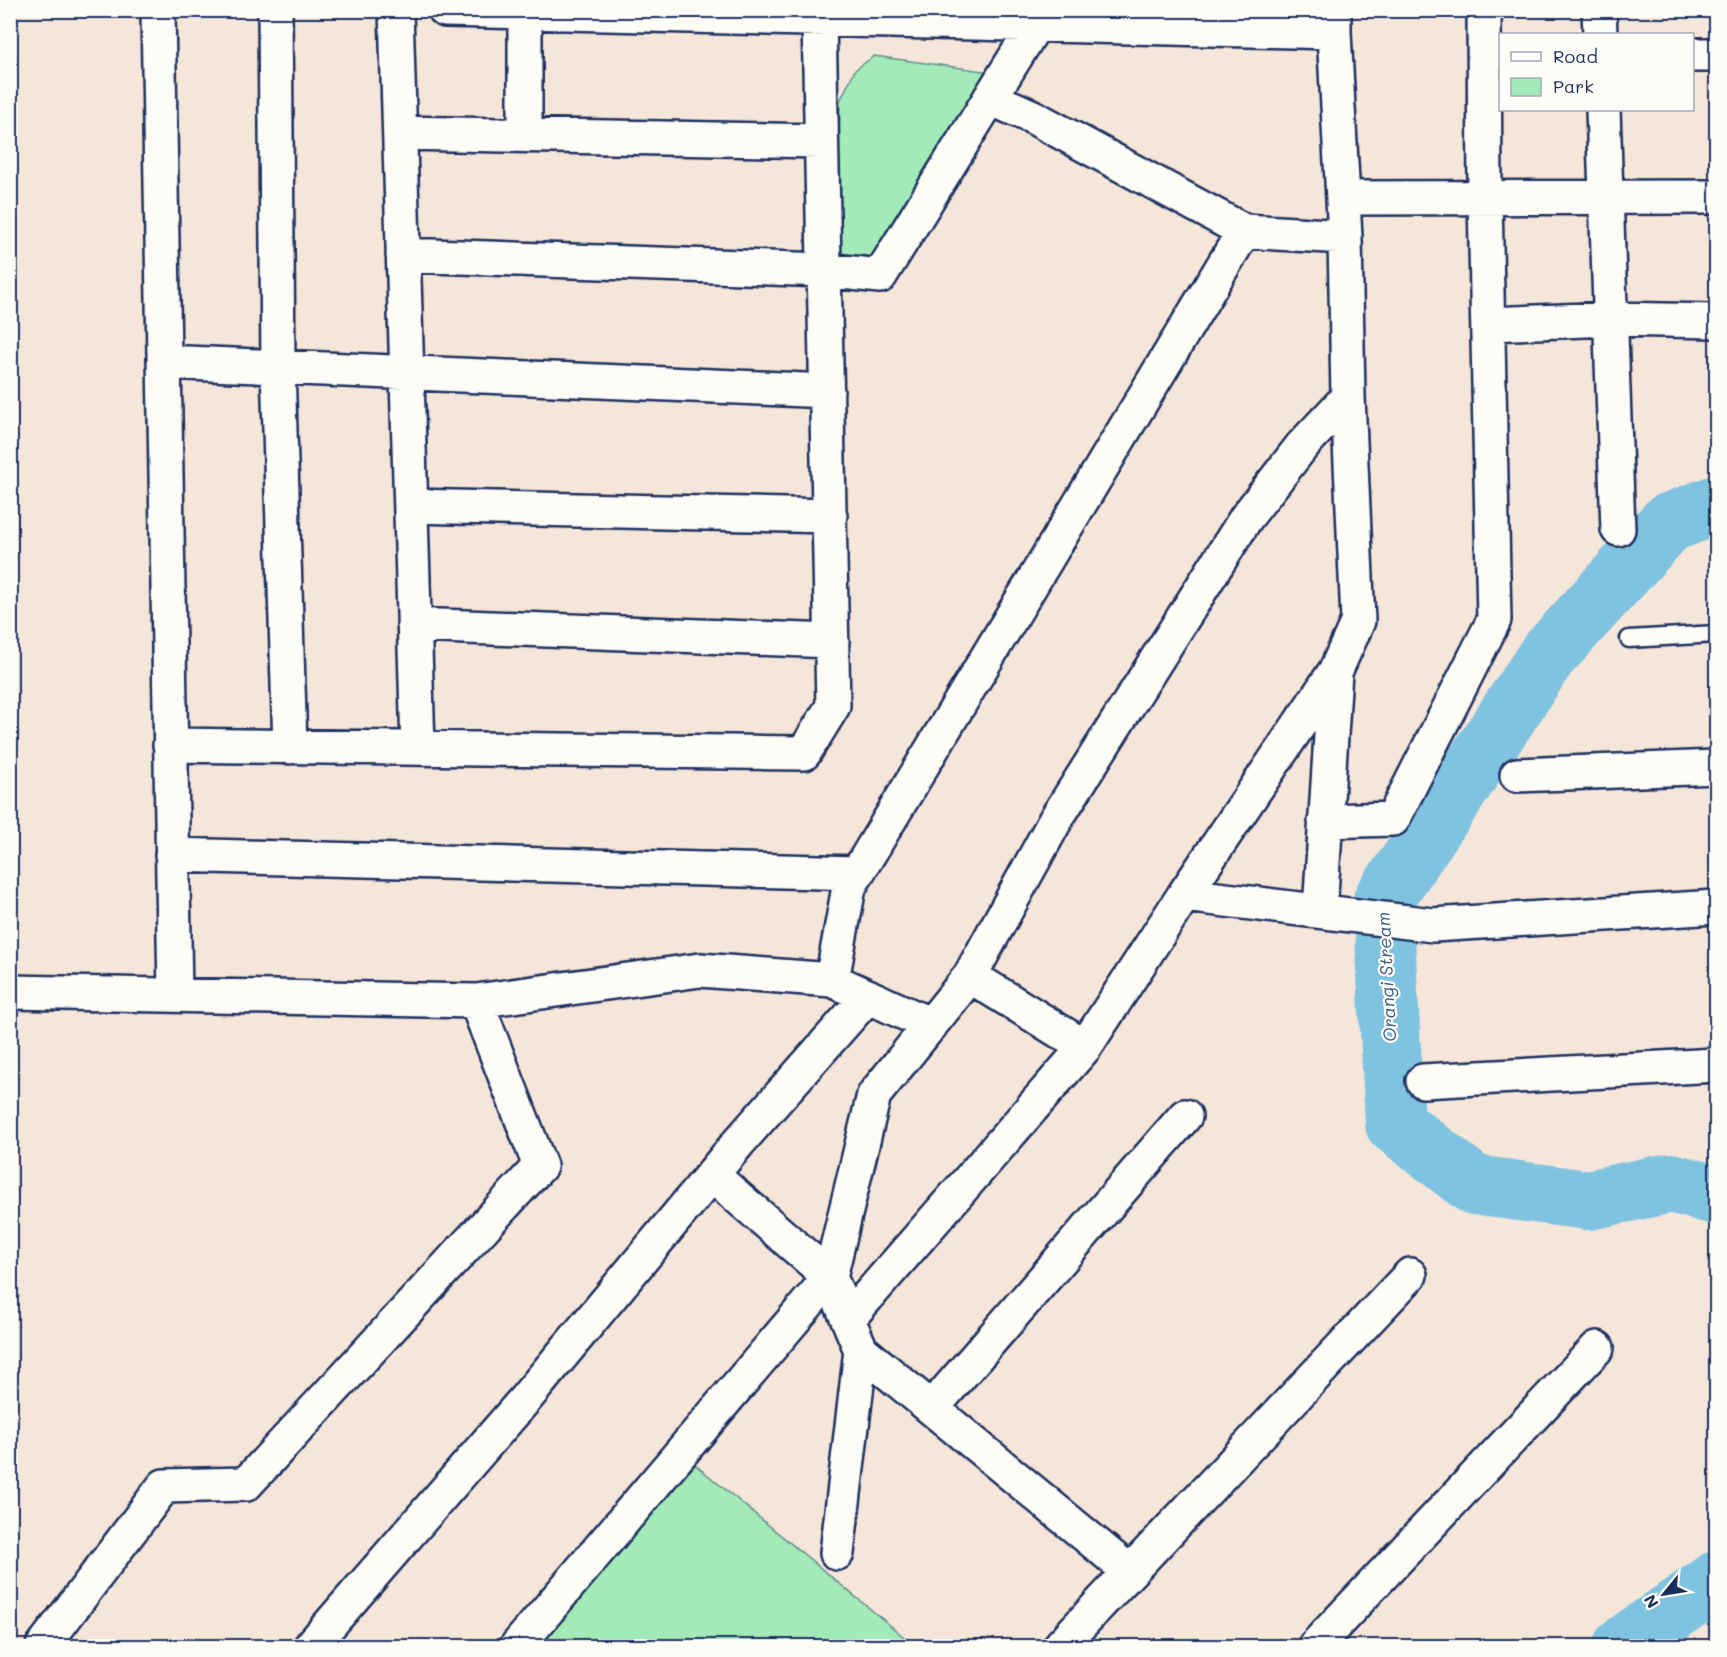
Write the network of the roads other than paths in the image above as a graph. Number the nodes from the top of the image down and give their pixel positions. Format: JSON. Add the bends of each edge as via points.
{"nodes":[{"id":1,"x":158,"y":10,"type":"edge"},
{"id":2,"x":275,"y":10,"type":"edge"},
{"id":3,"x":396,"y":10,"type":"edge"},
{"id":4,"x":445,"y":10,"type":"edge"},
{"id":5,"x":1484,"y":10,"type":"edge"},
{"id":6,"x":1599,"y":10,"type":"edge"},
{"id":7,"x":525,"y":11,"type":"edge"},
{"id":8,"x":647,"y":13,"type":"edge"},
{"id":9,"x":1036,"y":17,"type":"edge"},
{"id":10,"x":819,"y":19,"type":"junction"},
{"id":11,"x":1334,"y":21,"type":"edge"},
{"id":12,"x":1600,"y":33,"type":"edge"},
{"id":13,"x":1694,"y":55,"type":"edge"},
{"id":14,"x":1716,"y":55,"type":"edge"},
{"id":15,"x":990,"y":98,"type":"junction"},
{"id":16,"x":1603,"y":111,"type":"edge"},
{"id":17,"x":400,"y":133,"type":"junction"},
{"id":18,"x":525,"y":135,"type":"junction"},
{"id":19,"x":821,"y":141,"type":"junction"},
{"id":20,"x":1716,"y":197,"type":"edge"},
{"id":21,"x":1343,"y":198,"type":"junction"},
{"id":22,"x":1485,"y":198,"type":"junction"},
{"id":23,"x":1606,"y":198,"type":"junction"},
{"id":24,"x":1244,"y":231,"type":"junction"},
{"id":25,"x":1345,"y":237,"type":"junction"},
{"id":26,"x":403,"y":255,"type":"junction"},
{"id":27,"x":824,"y":270,"type":"junction"},
{"id":28,"x":1611,"y":319,"type":"junction"},
{"id":29,"x":1716,"y":321,"type":"edge"},
{"id":30,"x":1488,"y":324,"type":"junction"},
{"id":31,"x":164,"y":362,"type":"junction"},
{"id":32,"x":278,"y":367,"type":"junction"},
{"id":33,"x":407,"y":373,"type":"junction"},
{"id":34,"x":826,"y":391,"type":"junction"},
{"id":35,"x":1348,"y":397,"type":"junction"},
{"id":36,"x":411,"y":506,"type":"junction"},
{"id":37,"x":830,"y":516,"type":"junction"},
{"id":38,"x":1618,"y":529,"type":"dead end"},
{"id":39,"x":414,"y":625,"type":"junction"},
{"id":40,"x":1716,"y":634,"type":"edge"},
{"id":41,"x":1629,"y":639,"type":"dead end"},
{"id":42,"x":832,"y":641,"type":"junction"},
{"id":43,"x":1335,"y":672,"type":"junction"},
{"id":44,"x":170,"y":745,"type":"junction"},
{"id":45,"x":290,"y":747,"type":"junction"},
{"id":46,"x":418,"y":748,"type":"junction"},
{"id":47,"x":1716,"y":767,"type":"edge"},
{"id":48,"x":1517,"y":775,"type":"dead end"},
{"id":49,"x":1325,"y":821,"type":"junction"},
{"id":50,"x":172,"y":855,"type":"junction"},
{"id":51,"x":858,"y":873,"type":"junction"},
{"id":52,"x":1184,"y":895,"type":"junction"},
{"id":53,"x":1716,"y":907,"type":"edge"},
{"id":54,"x":1322,"y":911,"type":"junction"},
{"id":55,"x":970,"y":976,"type":"junction"},
{"id":56,"x":832,"y":980,"type":"junction"},
{"id":57,"x":10,"y":992,"type":"edge"},
{"id":58,"x":175,"y":995,"type":"junction"},
{"id":59,"x":868,"y":996,"type":"junction"},
{"id":60,"x":476,"y":1001,"type":"junction"},
{"id":61,"x":931,"y":1025,"type":"junction"},
{"id":62,"x":1085,"y":1047,"type":"junction"},
{"id":63,"x":1716,"y":1065,"type":"edge"},
{"id":64,"x":1423,"y":1081,"type":"dead end"},
{"id":65,"x":1185,"y":1116,"type":"dead end"},
{"id":66,"x":712,"y":1175,"type":"junction"},
{"id":67,"x":1410,"y":1275,"type":"dead end"},
{"id":68,"x":830,"y":1277,"type":"junction"},
{"id":69,"x":848,"y":1319,"type":"junction"},
{"id":70,"x":1597,"y":1348,"type":"dead end"},
{"id":71,"x":861,"y":1350,"type":"junction"},
{"id":72,"x":932,"y":1408,"type":"junction"},
{"id":73,"x":837,"y":1553,"type":"dead end"},
{"id":74,"x":1130,"y":1572,"type":"junction"},
{"id":75,"x":43,"y":1647,"type":"edge"},
{"id":76,"x":311,"y":1647,"type":"edge"},
{"id":77,"x":517,"y":1647,"type":"edge"},
{"id":78,"x":1062,"y":1647,"type":"edge"},
{"id":79,"x":1315,"y":1647,"type":"edge"}],
"edges":[{"from":1,"to":31,"type":"street"},
{"from":2,"to":32,"type":"street"},
{"from":3,"to":17,"type":"street"},
{"from":4,"to":7,"type":"street"},
{"from":5,"to":22,"type":"street"},
{"from":6,"to":12,"type":"street"},
{"from":7,"to":8,"type":"street"},
{"from":7,"to":18,"type":"street"},
{"from":8,"to":10,"type":"street"},
{"from":9,"to":10,"type":"street"},
{"from":9,"to":11,"type":"street"},
{"from":9,"to":15,"type":"street"},
{"from":10,"to":19,"type":"street"},
{"from":11,"to":21,"type":"street"},
{"from":13,"to":14,"type":"street"},
{"from":15,"to":24,"type":"street","via":[[1033,117]]},
{"from":15,"to":27,"type":"street","via":[[880,276]]},
{"from":16,"to":23,"type":"street"},
{"from":17,"to":18,"type":"street"},
{"from":17,"to":26,"type":"street"},
{"from":18,"to":19,"type":"street"},
{"from":19,"to":27,"type":"street"},
{"from":20,"to":23,"type":"street"},
{"from":21,"to":22,"type":"street"},
{"from":21,"to":25,"type":"street"},
{"from":22,"to":23,"type":"street"},
{"from":22,"to":30,"type":"street"},
{"from":23,"to":28,"type":"street"},
{"from":24,"to":25,"type":"street"},
{"from":24,"to":51,"type":"street"},
{"from":25,"to":35,"type":"street"},
{"from":26,"to":27,"type":"street"},
{"from":26,"to":33,"type":"street"},
{"from":27,"to":34,"type":"street"},
{"from":28,"to":29,"type":"street"},
{"from":28,"to":30,"type":"street"},
{"from":28,"to":38,"type":"street"},
{"from":30,"to":49,"type":"street","via":[[1494,620],[1393,819]]},
{"from":31,"to":32,"type":"street"},
{"from":31,"to":44,"type":"street"},
{"from":32,"to":33,"type":"street"},
{"from":32,"to":45,"type":"street"},
{"from":33,"to":34,"type":"street"},
{"from":33,"to":36,"type":"street"},
{"from":34,"to":37,"type":"street"},
{"from":35,"to":43,"type":"street","via":[[1358,621]]},
{"from":35,"to":55,"type":"street","via":[[1302,446],[1246,518],[1056,819]]},
{"from":36,"to":37,"type":"street"},
{"from":36,"to":39,"type":"street"},
{"from":37,"to":42,"type":"street"},
{"from":39,"to":42,"type":"street"},
{"from":39,"to":46,"type":"street"},
{"from":40,"to":41,"type":"lane"},
{"from":42,"to":46,"type":"street","via":[[833,706],[804,753]]},
{"from":43,"to":49,"type":"street"},
{"from":43,"to":52,"type":"street"},
{"from":44,"to":45,"type":"street"},
{"from":44,"to":50,"type":"street"},
{"from":45,"to":46,"type":"street"},
{"from":47,"to":48,"type":"street"},
{"from":49,"to":54,"type":"street"},
{"from":50,"to":51,"type":"street"},
{"from":50,"to":58,"type":"street"},
{"from":51,"to":56,"type":"street","via":[[849,887]]},
{"from":52,"to":54,"type":"street"},
{"from":52,"to":62,"type":"street"},
{"from":53,"to":54,"type":"street","via":[[1433,925]]},
{"from":55,"to":61,"type":"street"},
{"from":55,"to":62,"type":"street"},
{"from":56,"to":59,"type":"street"},
{"from":56,"to":60,"type":"street","via":[[700,970]]},
{"from":57,"to":58,"type":"street"},
{"from":58,"to":60,"type":"street"},
{"from":59,"to":61,"type":"street"},
{"from":59,"to":66,"type":"street"},
{"from":60,"to":75,"type":"street","via":[[540,1166],[246,1484],[164,1486]]},
{"from":61,"to":68,"type":"street","via":[[874,1095]]},
{"from":62,"to":69,"type":"street"},
{"from":63,"to":64,"type":"street"},
{"from":65,"to":72,"type":"street"},
{"from":66,"to":68,"type":"street"},
{"from":66,"to":76,"type":"street"},
{"from":67,"to":74,"type":"street"},
{"from":68,"to":69,"type":"street"},
{"from":68,"to":77,"type":"street"},
{"from":69,"to":71,"type":"street"},
{"from":70,"to":79,"type":"street"},
{"from":71,"to":72,"type":"street"},
{"from":71,"to":73,"type":"street"},
{"from":72,"to":74,"type":"street"},
{"from":74,"to":78,"type":"street"}]}
